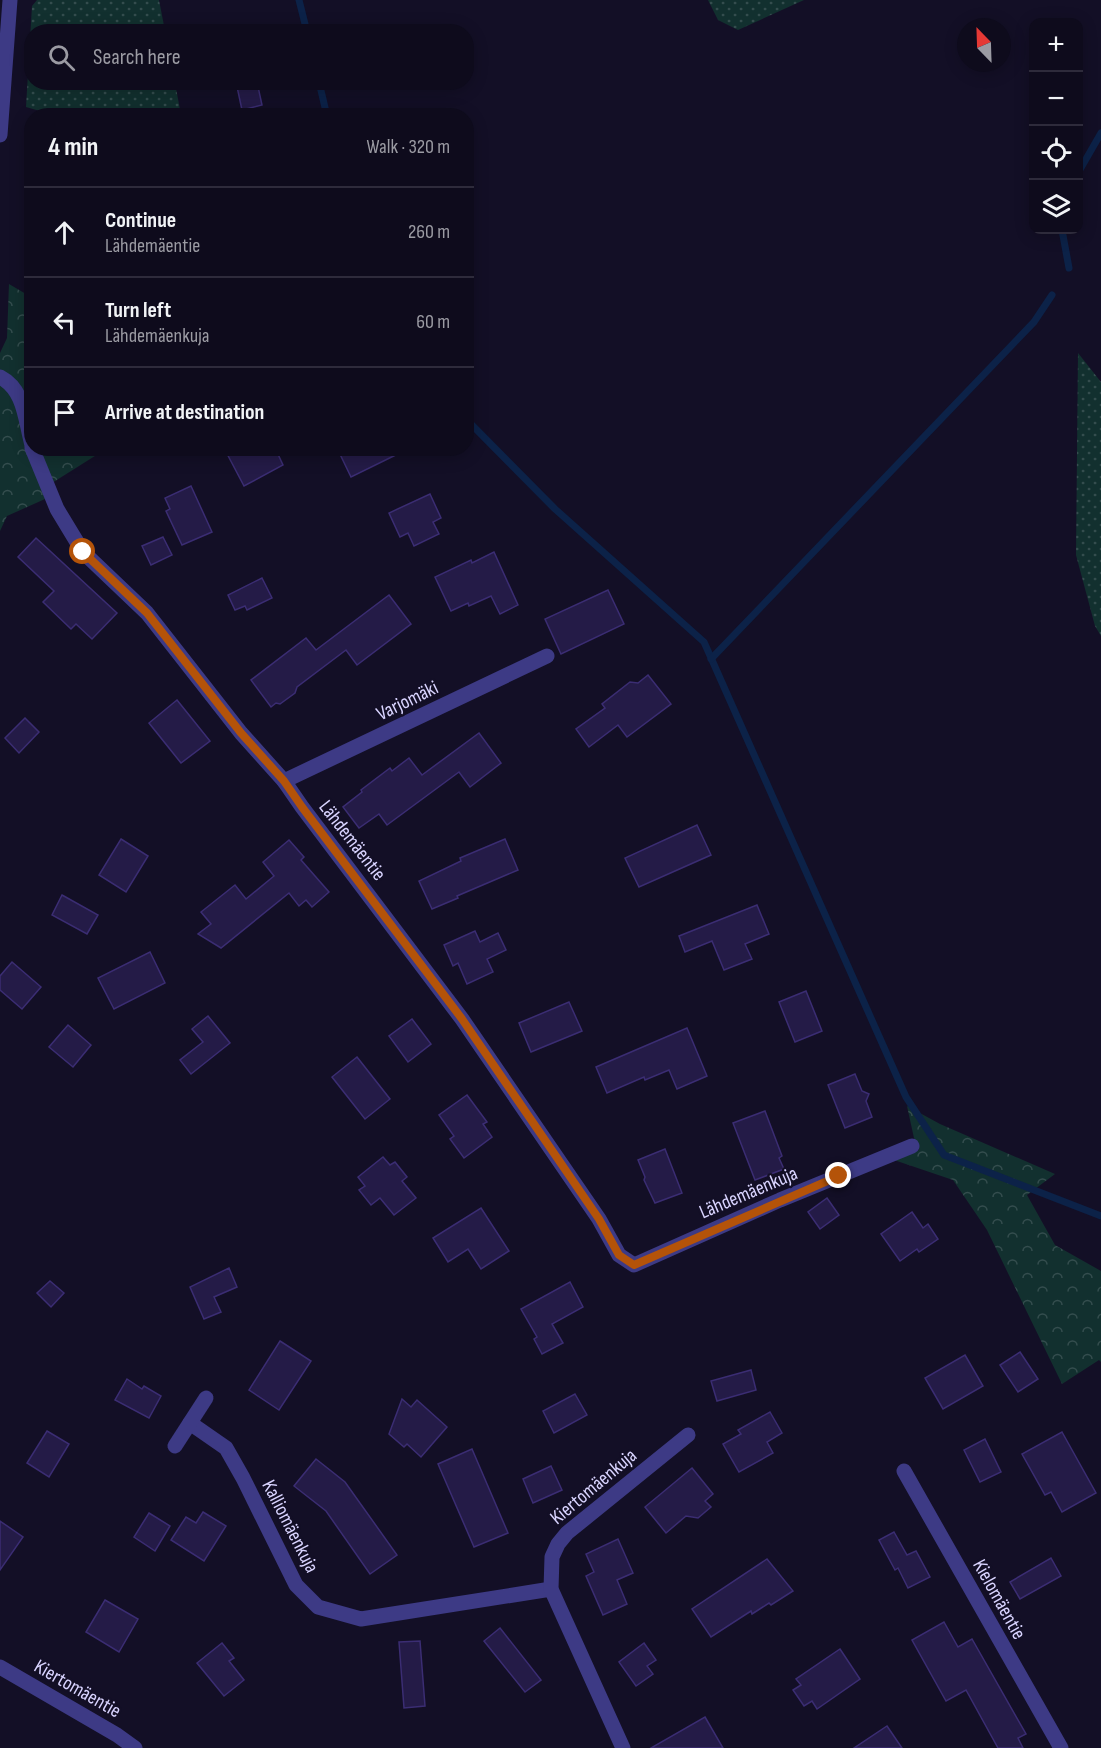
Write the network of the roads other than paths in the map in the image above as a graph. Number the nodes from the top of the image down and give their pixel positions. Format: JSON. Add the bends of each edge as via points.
{"nodes":[{"id":1,"x":10,"y":0,"type":"edge"},
{"id":2,"x":0,"y":135,"type":"edge"},
{"id":3,"x":0,"y":377,"type":"edge"},
{"id":4,"x":24,"y":414,"type":"edge"},
{"id":5,"x":36,"y":456,"type":"edge"},
{"id":6,"x":547,"y":656,"type":"dead end"},
{"id":7,"x":284,"y":781,"type":"junction"},
{"id":8,"x":912,"y":1146,"type":"dead end"},
{"id":9,"x":634,"y":1265,"type":"joint"},
{"id":10,"x":206,"y":1398,"type":"dead end"},
{"id":11,"x":190,"y":1423,"type":"junction"},
{"id":12,"x":688,"y":1435,"type":"dead end"},
{"id":13,"x":175,"y":1446,"type":"dead end"},
{"id":14,"x":904,"y":1471,"type":"dead end"},
{"id":15,"x":551,"y":1589,"type":"junction"},
{"id":16,"x":0,"y":1666,"type":"edge"},
{"id":17,"x":135,"y":1748,"type":"edge"},
{"id":18,"x":623,"y":1748,"type":"edge"},
{"id":19,"x":1060,"y":1748,"type":"edge"}],
"edges":[{"from":1,"to":2,"type":"street"},
{"from":3,"to":4,"type":"street","name":"Lähdemäentie","via":[[20,397]]},
{"from":5,"to":7,"type":"street","name":"Lähdemäentie","via":[[57,509],[83,552],[147,613]]},
{"from":6,"to":7,"type":"street","name":"Varjomäki"},
{"from":7,"to":9,"type":"street","name":"Lähdemäentie","via":[[462,1019],[599,1219],[619,1255]]},
{"from":8,"to":9,"type":"street","name":"Lähdemäenkuja"},
{"from":10,"to":11,"type":"street"},
{"from":11,"to":13,"type":"street"},
{"from":11,"to":15,"type":"street","name":"Kalliomäenkuja","via":[[226,1448],[296,1585],[318,1606],[361,1619]]},
{"from":12,"to":15,"type":"street","name":"Kiertomäenkuja","via":[[567,1533],[552,1557]]},
{"from":14,"to":19,"type":"street","name":"Kielomäentie"},
{"from":15,"to":18,"type":"street","name":"Kiertomäenkuja"},
{"from":16,"to":17,"type":"street","name":"Kiertomäentie"}]}
